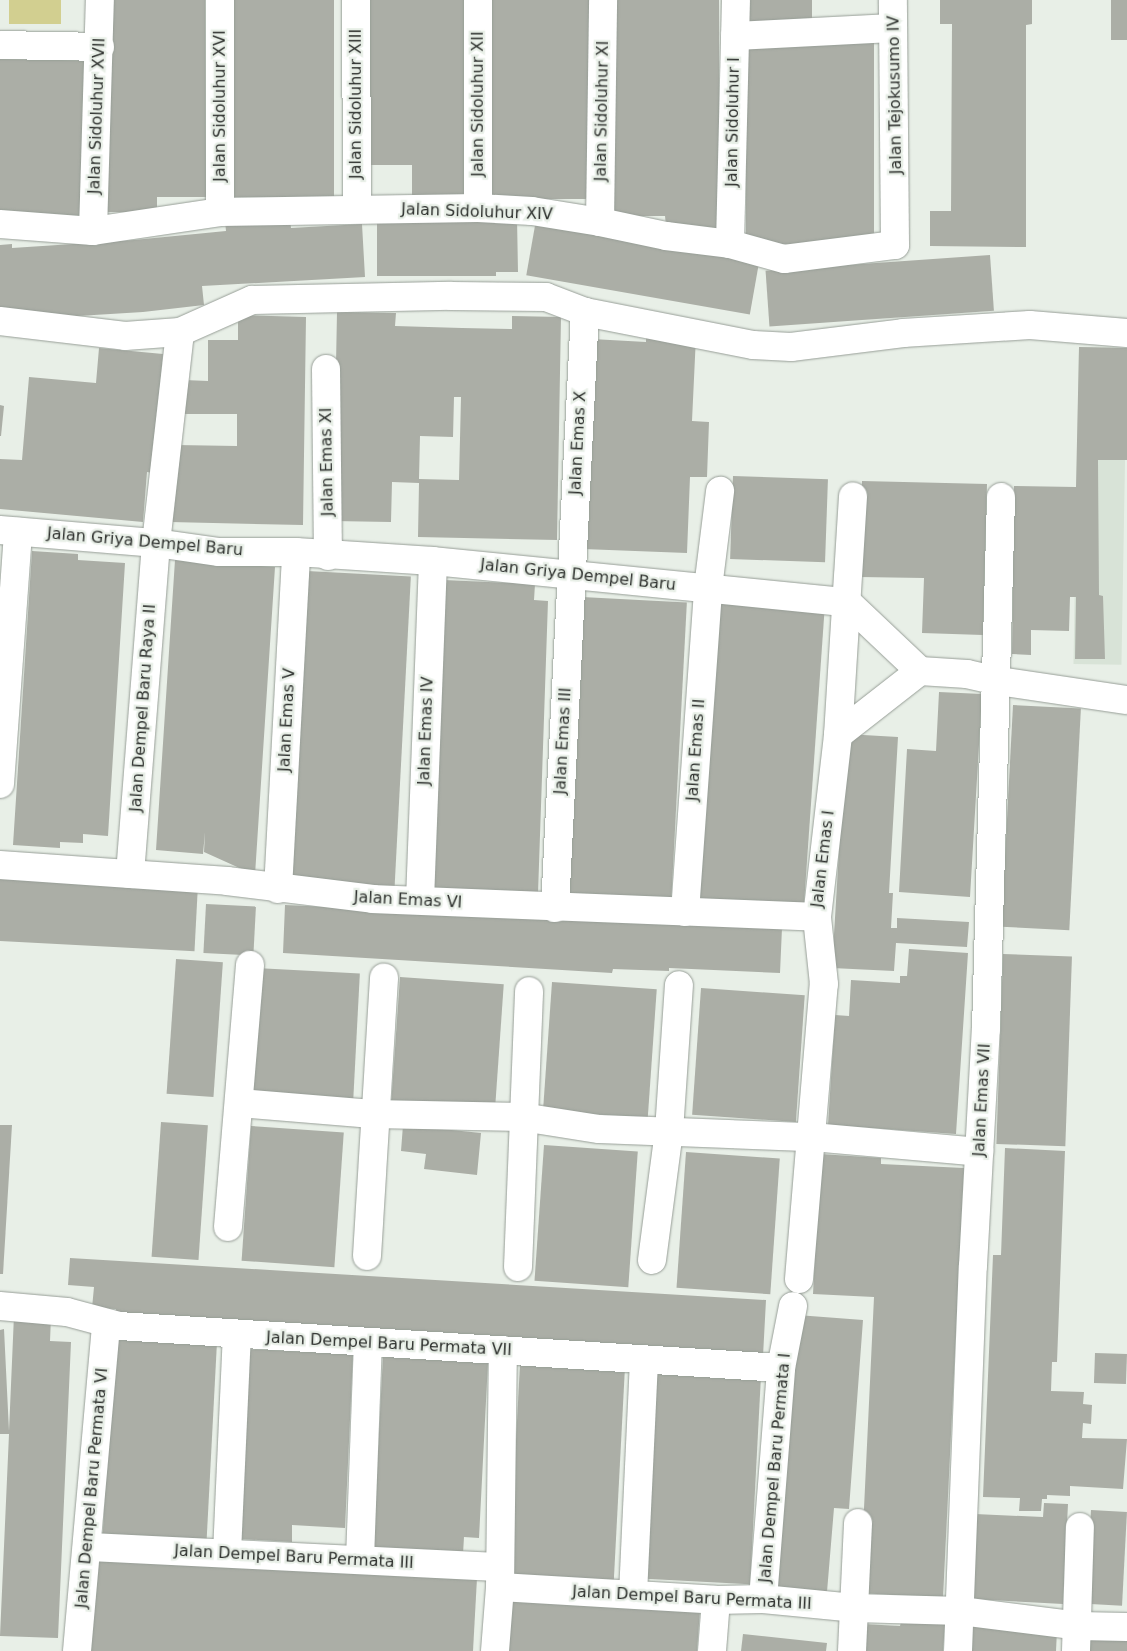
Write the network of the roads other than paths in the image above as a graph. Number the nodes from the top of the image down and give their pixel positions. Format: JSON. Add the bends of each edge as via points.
{"nodes":[{"id":1,"x":100,"y":0,"type":"edge"},
{"id":2,"x":220,"y":0,"type":"edge"},
{"id":3,"x":356,"y":0,"type":"edge"},
{"id":4,"x":478,"y":0,"type":"edge"},
{"id":5,"x":603,"y":0,"type":"edge"},
{"id":6,"x":736,"y":0,"type":"edge"},
{"id":7,"x":894,"y":0,"type":"edge"},
{"id":8,"x":893,"y":28,"type":"junction"},
{"id":9,"x":735,"y":36,"type":"junction"},
{"id":10,"x":0,"y":45,"type":"edge"},
{"id":11,"x":100,"y":47,"type":"junction"},
{"id":12,"x":897,"y":190,"type":"joint"},
{"id":13,"x":356,"y":208,"type":"junction"},
{"id":14,"x":478,"y":208,"type":"junction"},
{"id":15,"x":220,"y":212,"type":"junction"},
{"id":16,"x":600,"y":222,"type":"junction"},
{"id":17,"x":0,"y":224,"type":"edge"},
{"id":18,"x":93,"y":231,"type":"junction"},
{"id":19,"x":730,"y":244,"type":"junction"},
{"id":20,"x":585,"y":312,"type":"junction"},
{"id":21,"x":0,"y":321,"type":"edge"},
{"id":22,"x":180,"y":332,"type":"junction"},
{"id":23,"x":1127,"y":333,"type":"edge"},
{"id":24,"x":326,"y":369,"type":"dead end"},
{"id":25,"x":720,"y":491,"type":"dead end"},
{"id":26,"x":853,"y":496,"type":"dead end"},
{"id":27,"x":1001,"y":497,"type":"dead end"},
{"id":28,"x":9,"y":531,"type":"edge"},
{"id":29,"x":156,"y":543,"type":"junction"},
{"id":30,"x":296,"y":552,"type":"junction"},
{"id":31,"x":328,"y":556,"type":"junction"},
{"id":32,"x":432,"y":561,"type":"junction"},
{"id":33,"x":573,"y":574,"type":"junction"},
{"id":34,"x":708,"y":588,"type":"junction"},
{"id":35,"x":847,"y":602,"type":"junction"},
{"id":36,"x":920,"y":671,"type":"junction"},
{"id":37,"x":998,"y":682,"type":"junction"},
{"id":38,"x":1127,"y":700,"type":"edge"},
{"id":39,"x":838,"y":735,"type":"junction"},
{"id":40,"x":0,"y":784,"type":"edge"},
{"id":41,"x":0,"y":864,"type":"edge"},
{"id":42,"x":130,"y":874,"type":"junction"},
{"id":43,"x":278,"y":889,"type":"junction"},
{"id":44,"x":420,"y":900,"type":"junction"},
{"id":45,"x":555,"y":908,"type":"junction"},
{"id":46,"x":685,"y":912,"type":"junction"},
{"id":47,"x":817,"y":917,"type":"junction"},
{"id":48,"x":250,"y":965,"type":"dead end"},
{"id":49,"x":384,"y":978,"type":"dead end"},
{"id":50,"x":679,"y":985,"type":"dead end"},
{"id":51,"x":529,"y":991,"type":"dead end"},
{"id":52,"x":239,"y":1104,"type":"junction"},
{"id":53,"x":373,"y":1114,"type":"junction"},
{"id":54,"x":522,"y":1117,"type":"junction"},
{"id":55,"x":669,"y":1131,"type":"junction"},
{"id":56,"x":812,"y":1137,"type":"junction"},
{"id":57,"x":979,"y":1152,"type":"junction"},
{"id":58,"x":228,"y":1228,"type":"dead end"},
{"id":59,"x":367,"y":1256,"type":"dead end"},
{"id":60,"x":652,"y":1260,"type":"dead end"},
{"id":61,"x":518,"y":1267,"type":"dead end"},
{"id":62,"x":799,"y":1279,"type":"dead end"},
{"id":63,"x":0,"y":1306,"type":"edge"},
{"id":64,"x":793,"y":1306,"type":"dead end"},
{"id":65,"x":106,"y":1325,"type":"junction"},
{"id":66,"x":237,"y":1335,"type":"junction"},
{"id":67,"x":368,"y":1343,"type":"junction"},
{"id":68,"x":503,"y":1350,"type":"junction"},
{"id":69,"x":644,"y":1360,"type":"junction"},
{"id":70,"x":781,"y":1368,"type":"junction"},
{"id":71,"x":858,"y":1523,"type":"dead end"},
{"id":72,"x":1080,"y":1527,"type":"dead end"},
{"id":73,"x":89,"y":1547,"type":"junction"},
{"id":74,"x":227,"y":1553,"type":"junction"},
{"id":75,"x":360,"y":1559,"type":"junction"},
{"id":76,"x":500,"y":1577,"type":"junction"},
{"id":77,"x":633,"y":1594,"type":"junction"},
{"id":78,"x":716,"y":1600,"type":"junction"},
{"id":79,"x":763,"y":1600,"type":"junction"},
{"id":80,"x":854,"y":1608,"type":"junction"},
{"id":81,"x":961,"y":1610,"type":"junction"},
{"id":82,"x":1127,"y":1627,"type":"edge"},
{"id":83,"x":1077,"y":1638,"type":"edge"},
{"id":84,"x":77,"y":1651,"type":"edge"},
{"id":85,"x":495,"y":1651,"type":"edge"},
{"id":86,"x":712,"y":1651,"type":"edge"},
{"id":87,"x":852,"y":1651,"type":"edge"},
{"id":88,"x":958,"y":1651,"type":"edge"}],
"edges":[{"from":1,"to":11,"type":"street","name":"Jalan Sidoluhur XVII"},
{"from":2,"to":15,"type":"street","name":"Jalan Sidoluhur XVI"},
{"from":3,"to":13,"type":"street","name":"Jalan Sidoluhur XIII"},
{"from":4,"to":14,"type":"street","name":"Jalan Sidoluhur XII"},
{"from":5,"to":16,"type":"street","name":"Jalan Sidoluhur XI"},
{"from":6,"to":9,"type":"street","name":"Jalan Sidoluhur I"},
{"from":7,"to":8,"type":"street","name":"Jalan Tejokusumo IV"},
{"from":8,"to":9,"type":"street"},
{"from":8,"to":12,"type":"street","name":"Jalan Tejokusumo IV"},
{"from":9,"to":19,"type":"street","name":"Jalan Sidoluhur I"},
{"from":10,"to":11,"type":"street"},
{"from":11,"to":18,"type":"street","name":"Jalan Sidoluhur XVII"},
{"from":12,"to":19,"type":"street","name":"Jalan Sidoluhur XIV","via":[[895,244],[784,259]]},
{"from":13,"to":14,"type":"street","name":"Jalan Sidoluhur XIV"},
{"from":13,"to":15,"type":"street","name":"Jalan Sidoluhur XIV"},
{"from":14,"to":16,"type":"street","name":"Jalan Sidoluhur XIV","via":[[532,211]]},
{"from":15,"to":18,"type":"street","name":"Jalan Sidoluhur XIV"},
{"from":16,"to":19,"type":"street","name":"Jalan Sidoluhur XIV","via":[[666,236]]},
{"from":17,"to":18,"type":"street","name":"Jalan Sidoluhur XIV"},
{"from":20,"to":22,"type":"street","via":[[546,297],[252,300]]},
{"from":20,"to":23,"type":"street","via":[[704,337],[791,347],[903,332],[1030,325]]},
{"from":20,"to":33,"type":"street","name":"Jalan Emas X"},
{"from":21,"to":22,"type":"street","via":[[125,336]]},
{"from":22,"to":29,"type":"street","name":"Jalan Dempel Baru Raya II"},
{"from":24,"to":31,"type":"street","name":"Jalan Emas XI"},
{"from":25,"to":34,"type":"street","name":"Jalan Emas II"},
{"from":26,"to":35,"type":"street","name":"Jalan Emas I"},
{"from":27,"to":37,"type":"street","name":"Jalan Emas VII"},
{"from":28,"to":29,"type":"street","name":"Jalan Griya Dempel Baru"},
{"from":28,"to":40,"type":"street"},
{"from":29,"to":30,"type":"street","name":"Jalan Griya Dempel Baru","via":[[219,552]]},
{"from":29,"to":42,"type":"street","name":"Jalan Dempel Baru Raya II"},
{"from":30,"to":31,"type":"street","name":"Jalan Griya Dempel Baru"},
{"from":30,"to":43,"type":"street","name":"Jalan Emas V"},
{"from":31,"to":32,"type":"street","name":"Jalan Griya Dempel Baru"},
{"from":32,"to":33,"type":"street","name":"Jalan Griya Dempel Baru"},
{"from":32,"to":44,"type":"street","name":"Jalan Emas IV"},
{"from":33,"to":34,"type":"street","name":"Jalan Griya Dempel Baru"},
{"from":33,"to":45,"type":"street","name":"Jalan Emas III"},
{"from":34,"to":35,"type":"street","name":"Jalan Griya Dempel Baru"},
{"from":34,"to":46,"type":"street","name":"Jalan Emas II"},
{"from":35,"to":36,"type":"street"},
{"from":35,"to":39,"type":"street","name":"Jalan Emas I"},
{"from":36,"to":37,"type":"street","via":[[967,674]]},
{"from":36,"to":39,"type":"street"},
{"from":37,"to":38,"type":"street"},
{"from":37,"to":57,"type":"street","name":"Jalan Emas VII"},
{"from":39,"to":47,"type":"street","name":"Jalan Emas I"},
{"from":41,"to":42,"type":"street","name":"Jalan Emas VI"},
{"from":42,"to":43,"type":"street","name":"Jalan Emas VI"},
{"from":43,"to":44,"type":"street","name":"Jalan Emas VI","via":[[373,899]]},
{"from":44,"to":45,"type":"street","name":"Jalan Emas VI"},
{"from":45,"to":46,"type":"street","name":"Jalan Emas VI"},
{"from":46,"to":47,"type":"street","name":"Jalan Emas VI"},
{"from":47,"to":56,"type":"street","name":"Jalan Emas I","via":[[824,984]]},
{"from":48,"to":52,"type":"street"},
{"from":49,"to":53,"type":"street"},
{"from":50,"to":55,"type":"street"},
{"from":51,"to":54,"type":"street"},
{"from":52,"to":53,"type":"street"},
{"from":52,"to":58,"type":"street"},
{"from":53,"to":54,"type":"street"},
{"from":53,"to":59,"type":"street"},
{"from":54,"to":55,"type":"street","via":[[598,1129]]},
{"from":54,"to":61,"type":"street"},
{"from":55,"to":56,"type":"street"},
{"from":55,"to":60,"type":"street"},
{"from":56,"to":57,"type":"street"},
{"from":56,"to":62,"type":"street","name":"Jalan Emas I"},
{"from":57,"to":81,"type":"street","name":"Jalan Emas VII"},
{"from":63,"to":65,"type":"street","name":"Jalan Dempel Baru Permata VII","via":[[67,1312]]},
{"from":64,"to":70,"type":"street","name":"Jalan Dempel Baru Permata I"},
{"from":65,"to":66,"type":"street","name":"Jalan Dempel Baru Permata VII"},
{"from":65,"to":73,"type":"street","name":"Jalan Dempel Baru Permata VI"},
{"from":66,"to":67,"type":"street","name":"Jalan Dempel Baru Permata VII"},
{"from":66,"to":74,"type":"street"},
{"from":67,"to":68,"type":"street","name":"Jalan Dempel Baru Permata VII"},
{"from":67,"to":75,"type":"street"},
{"from":68,"to":69,"type":"street","name":"Jalan Dempel Baru Permata VII"},
{"from":68,"to":76,"type":"street"},
{"from":69,"to":70,"type":"street","name":"Jalan Dempel Baru Permata VII"},
{"from":69,"to":77,"type":"street"},
{"from":70,"to":79,"type":"street","name":"Jalan Dempel Baru Permata I"},
{"from":71,"to":80,"type":"street"},
{"from":72,"to":83,"type":"street"},
{"from":73,"to":74,"type":"street","name":"Jalan Dempel Baru Permata III"},
{"from":73,"to":84,"type":"street","name":"Jalan Dempel Baru Permata VI"},
{"from":74,"to":75,"type":"street","name":"Jalan Dempel Baru Permata III"},
{"from":75,"to":76,"type":"street","name":"Jalan Dempel Baru Permata III"},
{"from":76,"to":77,"type":"street","name":"Jalan Dempel Baru Permata III"},
{"from":76,"to":85,"type":"street"},
{"from":77,"to":78,"type":"street","name":"Jalan Dempel Baru Permata III"},
{"from":78,"to":79,"type":"street","name":"Jalan Dempel Baru Permata III"},
{"from":78,"to":86,"type":"street"},
{"from":79,"to":80,"type":"street","name":"Jalan Dempel Baru Permata III"},
{"from":80,"to":81,"type":"street","name":"Jalan Dempel Baru Permata III"},
{"from":80,"to":87,"type":"street"},
{"from":81,"to":83,"type":"street","name":"Jalan Dempel Baru Permata III"},
{"from":81,"to":88,"type":"street","name":"Jalan Emas VII"},
{"from":82,"to":83,"type":"street","name":"Jalan Dempel Baru Permata III"}]}
